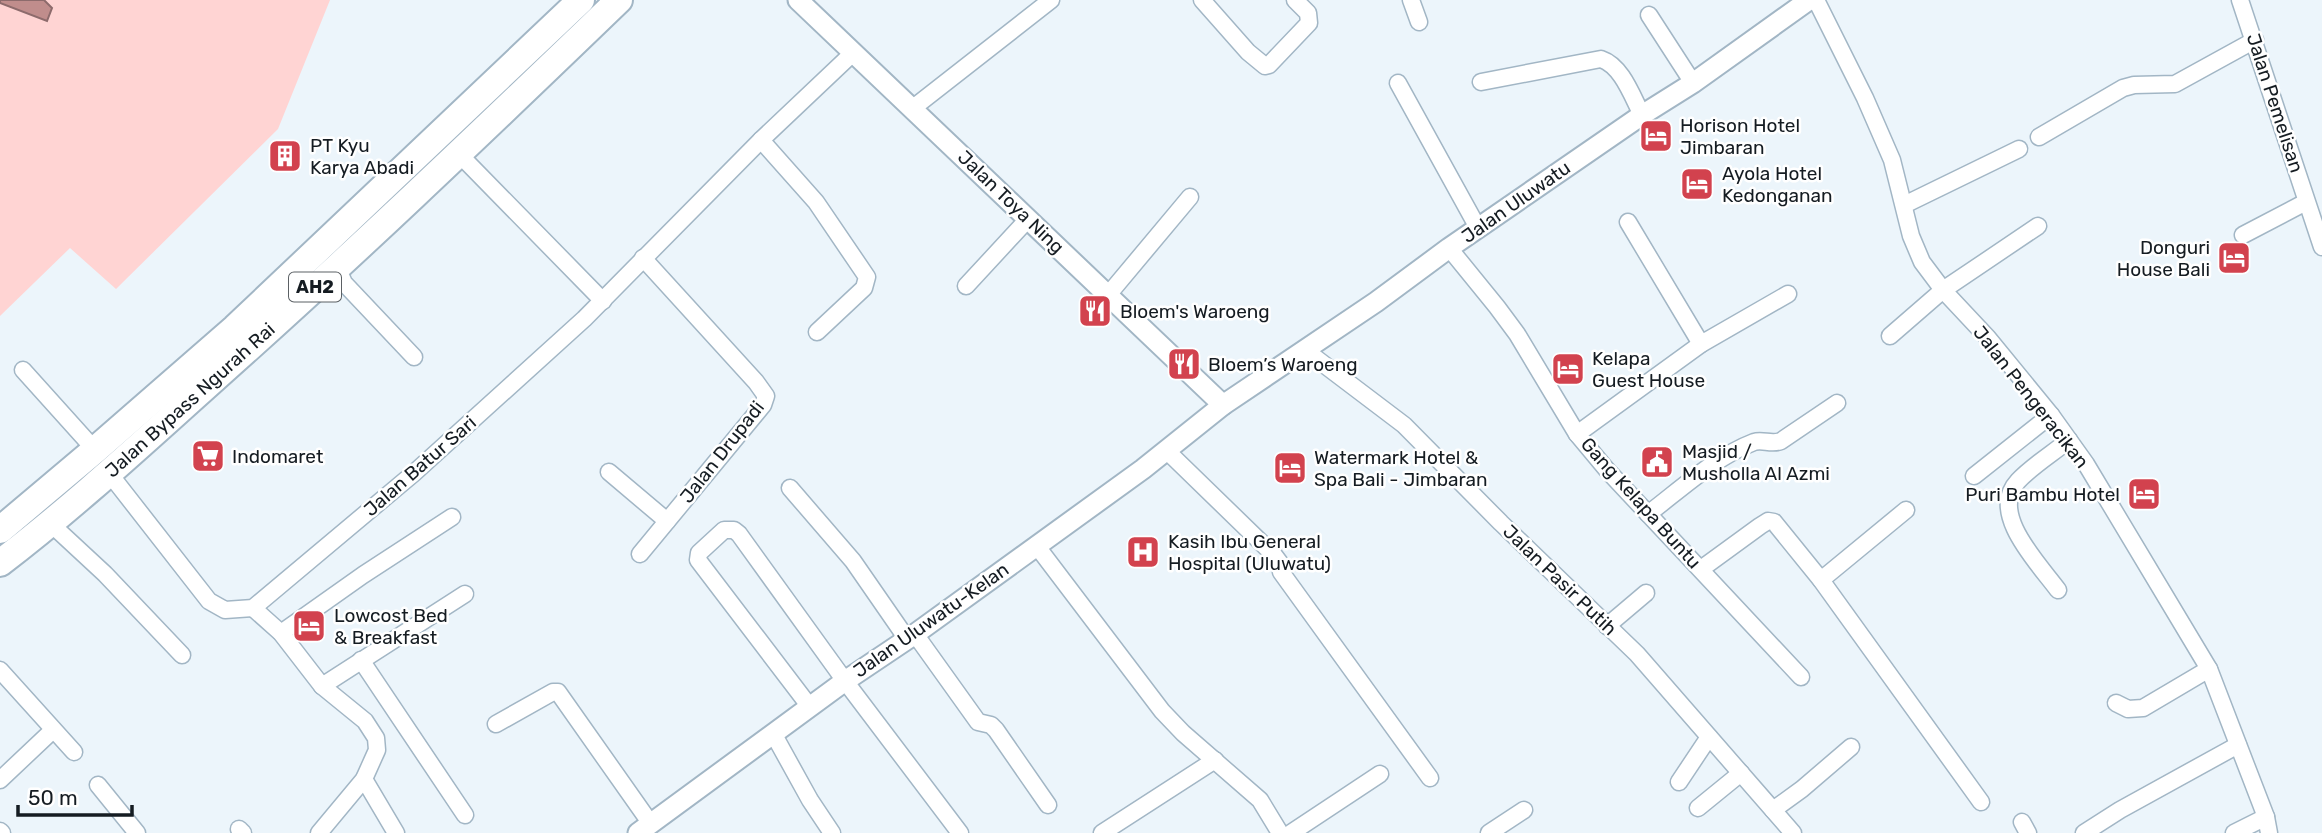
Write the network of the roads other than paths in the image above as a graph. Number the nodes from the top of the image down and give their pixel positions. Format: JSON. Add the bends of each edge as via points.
{"nodes":[{"id":1,"x":581,"y":0,"type":"edge"},
{"id":2,"x":619,"y":0,"type":"edge"},
{"id":3,"x":798,"y":0,"type":"edge"},
{"id":4,"x":1051,"y":0,"type":"edge"},
{"id":5,"x":1202,"y":0,"type":"edge"},
{"id":6,"x":1295,"y":0,"type":"edge"},
{"id":7,"x":1411,"y":0,"type":"edge"},
{"id":8,"x":1809,"y":0,"type":"edge"},
{"id":9,"x":1816,"y":0,"type":"edge"},
{"id":10,"x":2240,"y":0,"type":"edge"},
{"id":11,"x":1649,"y":15,"type":"dead end"},
{"id":12,"x":1419,"y":22,"type":"dead end"},
{"id":13,"x":2255,"y":40,"type":"junction"},
{"id":14,"x":854,"y":52,"type":"junction"},
{"id":15,"x":1481,"y":82,"type":"dead end"},
{"id":16,"x":1398,"y":83,"type":"dead end"},
{"id":17,"x":1693,"y":83,"type":"junction"},
{"id":18,"x":913,"y":108,"type":"junction"},
{"id":19,"x":1642,"y":115,"type":"junction"},
{"id":20,"x":2039,"y":137,"type":"dead end"},
{"id":21,"x":761,"y":141,"type":"junction"},
{"id":22,"x":2018,"y":149,"type":"dead end"},
{"id":23,"x":458,"y":154,"type":"junction"},
{"id":24,"x":1190,"y":197,"type":"dead end"},
{"id":25,"x":2306,"y":202,"type":"junction"},
{"id":26,"x":1904,"y":205,"type":"junction"},
{"id":27,"x":1028,"y":219,"type":"junction"},
{"id":28,"x":1628,"y":222,"type":"dead end"},
{"id":29,"x":2038,"y":226,"type":"dead end"},
{"id":30,"x":1478,"y":228,"type":"junction"},
{"id":31,"x":2243,"y":235,"type":"dead end"},
{"id":32,"x":2322,"y":247,"type":"edge"},
{"id":33,"x":1449,"y":248,"type":"junction"},
{"id":34,"x":643,"y":258,"type":"junction"},
{"id":35,"x":337,"y":267,"type":"junction"},
{"id":36,"x":966,"y":286,"type":"dead end"},
{"id":37,"x":1943,"y":290,"type":"junction"},
{"id":38,"x":1788,"y":294,"type":"dead end"},
{"id":39,"x":1108,"y":295,"type":"junction"},
{"id":40,"x":603,"y":301,"type":"junction"},
{"id":41,"x":817,"y":332,"type":"dead end"},
{"id":42,"x":1890,"y":336,"type":"dead end"},
{"id":43,"x":1701,"y":344,"type":"junction"},
{"id":44,"x":1305,"y":350,"type":"junction"},
{"id":45,"x":414,"y":357,"type":"dead end"},
{"id":46,"x":23,"y":370,"type":"dead end"},
{"id":47,"x":1836,"y":403,"type":"dead end"},
{"id":48,"x":1223,"y":405,"type":"junction"},
{"id":49,"x":2051,"y":415,"type":"junction"},
{"id":50,"x":1577,"y":434,"type":"junction"},
{"id":51,"x":2069,"y":440,"type":"junction"},
{"id":52,"x":96,"y":450,"type":"junction"},
{"id":53,"x":1167,"y":451,"type":"junction"},
{"id":54,"x":609,"y":472,"type":"dead end"},
{"id":55,"x":109,"y":473,"type":"junction"},
{"id":56,"x":1974,"y":476,"type":"dead end"},
{"id":57,"x":790,"y":488,"type":"dead end"},
{"id":58,"x":1906,"y":510,"type":"dead end"},
{"id":59,"x":1648,"y":514,"type":"junction"},
{"id":60,"x":452,"y":517,"type":"dead end"},
{"id":61,"x":667,"y":520,"type":"junction"},
{"id":62,"x":50,"y":523,"type":"junction"},
{"id":63,"x":0,"y":530,"type":"edge"},
{"id":64,"x":1036,"y":545,"type":"junction"},
{"id":65,"x":640,"y":554,"type":"dead end"},
{"id":66,"x":0,"y":563,"type":"edge"},
{"id":67,"x":1701,"y":569,"type":"junction"},
{"id":68,"x":1821,"y":580,"type":"junction"},
{"id":69,"x":2059,"y":590,"type":"dead end"},
{"id":70,"x":1646,"y":593,"type":"dead end"},
{"id":71,"x":465,"y":594,"type":"dead end"},
{"id":72,"x":253,"y":608,"type":"junction"},
{"id":73,"x":1607,"y":626,"type":"junction"},
{"id":74,"x":281,"y":633,"type":"junction"},
{"id":75,"x":911,"y":636,"type":"junction"},
{"id":76,"x":182,"y":655,"type":"dead end"},
{"id":77,"x":361,"y":660,"type":"junction"},
{"id":78,"x":2209,"y":669,"type":"junction"},
{"id":79,"x":0,"y":670,"type":"edge"},
{"id":80,"x":1801,"y":677,"type":"dead end"},
{"id":81,"x":845,"y":681,"type":"junction"},
{"id":82,"x":322,"y":687,"type":"junction"},
{"id":83,"x":2116,"y":703,"type":"dead end"},
{"id":84,"x":810,"y":707,"type":"junction"},
{"id":85,"x":496,"y":724,"type":"dead end"},
{"id":86,"x":53,"y":730,"type":"junction"},
{"id":87,"x":774,"y":735,"type":"junction"},
{"id":88,"x":1709,"y":737,"type":"junction"},
{"id":89,"x":2238,"y":746,"type":"junction"},
{"id":90,"x":1851,"y":747,"type":"dead end"},
{"id":91,"x":74,"y":752,"type":"dead end"},
{"id":92,"x":1215,"y":760,"type":"junction"},
{"id":93,"x":1741,"y":773,"type":"junction"},
{"id":94,"x":1380,"y":774,"type":"dead end"},
{"id":95,"x":1430,"y":778,"type":"dead end"},
{"id":96,"x":364,"y":779,"type":"junction"},
{"id":97,"x":0,"y":780,"type":"edge"},
{"id":98,"x":1679,"y":782,"type":"dead end"},
{"id":99,"x":98,"y":785,"type":"dead end"},
{"id":100,"x":1981,"y":802,"type":"dead end"},
{"id":101,"x":1048,"y":805,"type":"dead end"},
{"id":102,"x":1698,"y":807,"type":"dead end"},
{"id":103,"x":1524,"y":810,"type":"dead end"},
{"id":104,"x":1773,"y":810,"type":"junction"},
{"id":105,"x":465,"y":816,"type":"dead end"},
{"id":106,"x":2268,"y":825,"type":"edge"},
{"id":107,"x":643,"y":830,"type":"edge"},
{"id":108,"x":137,"y":833,"type":"edge"},
{"id":109,"x":319,"y":833,"type":"edge"},
{"id":110,"x":396,"y":833,"type":"edge"},
{"id":111,"x":832,"y":833,"type":"edge"},
{"id":112,"x":960,"y":833,"type":"edge"},
{"id":113,"x":1102,"y":833,"type":"edge"},
{"id":114,"x":1280,"y":833,"type":"edge"},
{"id":115,"x":1291,"y":833,"type":"edge"},
{"id":116,"x":1489,"y":833,"type":"edge"},
{"id":117,"x":1793,"y":833,"type":"edge"},
{"id":118,"x":2084,"y":833,"type":"edge"},
{"id":119,"x":2234,"y":833,"type":"edge"}],
"edges":[{"from":1,"to":52,"type":"highway","name":"Jalan Bypass Ngurah Rai","number":"AH2","via":[[235,328]]},
{"from":2,"to":23,"type":"highway","name":"Jalan Bypass Ngurah Rai","number":"AH2"},
{"from":3,"to":14,"type":"street","name":"Jalan Toya Ning"},
{"from":4,"to":18,"type":"street"},
{"from":5,"to":6,"type":"street","via":[[1265,66],[1309,23],[1308,13]]},
{"from":7,"to":12,"type":"street"},
{"from":8,"to":17,"type":"street","name":"Jalan Uluwatu"},
{"from":9,"to":26,"type":"street","name":"Jalan Pengeracikan","via":[[1892,160]]},
{"from":10,"to":13,"type":"street","name":"Jalan Pemelisan"},
{"from":11,"to":17,"type":"street"},
{"from":13,"to":20,"type":"street","via":[[2175,83],[2123,88]]},
{"from":13,"to":25,"type":"street","name":"Jalan Pemelisan"},
{"from":14,"to":18,"type":"street","name":"Jalan Toya Ning"},
{"from":14,"to":21,"type":"street"},
{"from":15,"to":19,"type":"street","via":[[1601,59],[1620,74]]},
{"from":16,"to":30,"type":"street"},
{"from":17,"to":19,"type":"street","name":"Jalan Uluwatu"},
{"from":18,"to":27,"type":"street","name":"Jalan Toya Ning"},
{"from":19,"to":30,"type":"street","name":"Jalan Uluwatu"},
{"from":21,"to":34,"type":"street"},
{"from":21,"to":41,"type":"street","via":[[816,202],[867,277],[864,288]]},
{"from":22,"to":26,"type":"street"},
{"from":23,"to":35,"type":"highway","name":"Jalan Bypass Ngurah Rai","number":"AH2"},
{"from":23,"to":40,"type":"street"},
{"from":24,"to":39,"type":"street"},
{"from":25,"to":31,"type":"street"},
{"from":25,"to":32,"type":"street","name":"Jalan Pemelisan"},
{"from":26,"to":37,"type":"street","name":"Jalan Pengeracikan","via":[[1916,251]]},
{"from":27,"to":36,"type":"street"},
{"from":27,"to":39,"type":"street","name":"Jalan Toya Ning"},
{"from":28,"to":43,"type":"street"},
{"from":29,"to":37,"type":"street"},
{"from":30,"to":33,"type":"street","name":"Jalan Uluwatu"},
{"from":33,"to":44,"type":"street","name":"Jalan Uluwatu"},
{"from":33,"to":50,"type":"street","name":"Gang Kelapa Buntu","via":[[1517,334]]},
{"from":34,"to":40,"type":"street"},
{"from":34,"to":61,"type":"street","name":"Jalan Drupadi","via":[[766,396]]},
{"from":35,"to":45,"type":"street","via":[[344,283]]},
{"from":35,"to":55,"type":"highway","name":"Jalan Bypass Ngurah Rai","number":"AH2"},
{"from":37,"to":42,"type":"street"},
{"from":37,"to":49,"type":"street","name":"Jalan Pengeracikan"},
{"from":38,"to":43,"type":"street"},
{"from":39,"to":48,"type":"street","name":"Jalan Toya Ning"},
{"from":40,"to":72,"type":"street","name":"Jalan Batur Sari","via":[[414,473]]},
{"from":43,"to":50,"type":"street"},
{"from":44,"to":48,"type":"street","name":"Jalan Uluwatu"},
{"from":44,"to":73,"type":"street","name":"Jalan Pasir Putih","via":[[1404,425]]},
{"from":46,"to":52,"type":"street"},
{"from":47,"to":59,"type":"street","via":[[1781,441],[1756,442],[1722,459]]},
{"from":48,"to":53,"type":"street","name":"Jalan Uluwatu-Kelan"},
{"from":49,"to":51,"type":"street","name":"Jalan Pengeracikan"},
{"from":49,"to":56,"type":"street"},
{"from":50,"to":59,"type":"street","name":"Gang Kelapa Buntu"},
{"from":51,"to":69,"type":"street","via":[[2017,482],[2007,503],[2027,548]]},
{"from":51,"to":78,"type":"street","name":"Jalan Pengeracikan"},
{"from":52,"to":63,"type":"highway","name":"Jalan Bypass Ngurah Rai","number":"AH2"},
{"from":53,"to":64,"type":"street","name":"Jalan Uluwatu-Kelan"},
{"from":53,"to":95,"type":"street","via":[[1274,555],[1281,572]]},
{"from":54,"to":61,"type":"street"},
{"from":55,"to":62,"type":"highway","name":"Jalan Bypass Ngurah Rai","number":"AH2"},
{"from":55,"to":72,"type":"street","via":[[209,601],[225,610]]},
{"from":57,"to":75,"type":"street"},
{"from":58,"to":68,"type":"street"},
{"from":59,"to":67,"type":"street","name":"Gang Kelapa Buntu"},
{"from":60,"to":74,"type":"street"},
{"from":61,"to":65,"type":"street","name":"Jalan Drupadi"},
{"from":62,"to":66,"type":"highway","name":"Jalan Bypass Ngurah Rai","number":"AH2"},
{"from":62,"to":76,"type":"street"},
{"from":64,"to":75,"type":"street","name":"Jalan Uluwatu-Kelan"},
{"from":64,"to":92,"type":"street","via":[[1167,717]]},
{"from":67,"to":68,"type":"street","via":[[1770,521]]},
{"from":67,"to":80,"type":"street","name":"Gang Kelapa Buntu"},
{"from":68,"to":100,"type":"street"},
{"from":70,"to":73,"type":"street"},
{"from":71,"to":77,"type":"street"},
{"from":72,"to":74,"type":"street"},
{"from":73,"to":88,"type":"street","name":"Jalan Pasir Putih"},
{"from":74,"to":82,"type":"street"},
{"from":75,"to":81,"type":"street","name":"Jalan Uluwatu-Kelan"},
{"from":75,"to":101,"type":"street","via":[[978,722],[996,730]]},
{"from":77,"to":82,"type":"street"},
{"from":77,"to":105,"type":"street"},
{"from":78,"to":83,"type":"street","via":[[2143,708],[2128,709]]},
{"from":78,"to":89,"type":"street","name":"Jalan Pengeracikan"},
{"from":79,"to":86,"type":"street"},
{"from":81,"to":84,"type":"street","name":"Jalan Uluwatu-Kelan"},
{"from":81,"to":84,"type":"street","via":[[740,534],[729,529],[722,532],[699,553],[698,560]]},
{"from":81,"to":112,"type":"street"},
{"from":82,"to":96,"type":"street","via":[[375,734],[377,751]]},
{"from":84,"to":87,"type":"street","name":"Jalan Uluwatu-Kelan"},
{"from":85,"to":107,"type":"street","via":[[553,692],[560,694]]},
{"from":86,"to":91,"type":"street"},
{"from":86,"to":97,"type":"street"},
{"from":87,"to":107,"type":"street","name":"Jalan Uluwatu-Kelan"},
{"from":87,"to":111,"type":"street"},
{"from":88,"to":93,"type":"street","name":"Jalan Pasir Putih"},
{"from":88,"to":98,"type":"street"},
{"from":89,"to":106,"type":"street","name":"Jalan Pengeracikan"},
{"from":89,"to":118,"type":"street"},
{"from":90,"to":104,"type":"street"},
{"from":92,"to":113,"type":"street"},
{"from":92,"to":114,"type":"street","via":[[1260,800]]},
{"from":93,"to":102,"type":"street"},
{"from":93,"to":104,"type":"street","name":"Jalan Pasir Putih"},
{"from":94,"to":115,"type":"street"},
{"from":96,"to":109,"type":"street"},
{"from":96,"to":110,"type":"street"},
{"from":99,"to":108,"type":"street"},
{"from":103,"to":116,"type":"street"},
{"from":104,"to":117,"type":"street","name":"Jalan Pasir Putih"},
{"from":106,"to":119,"type":"street"}]}
